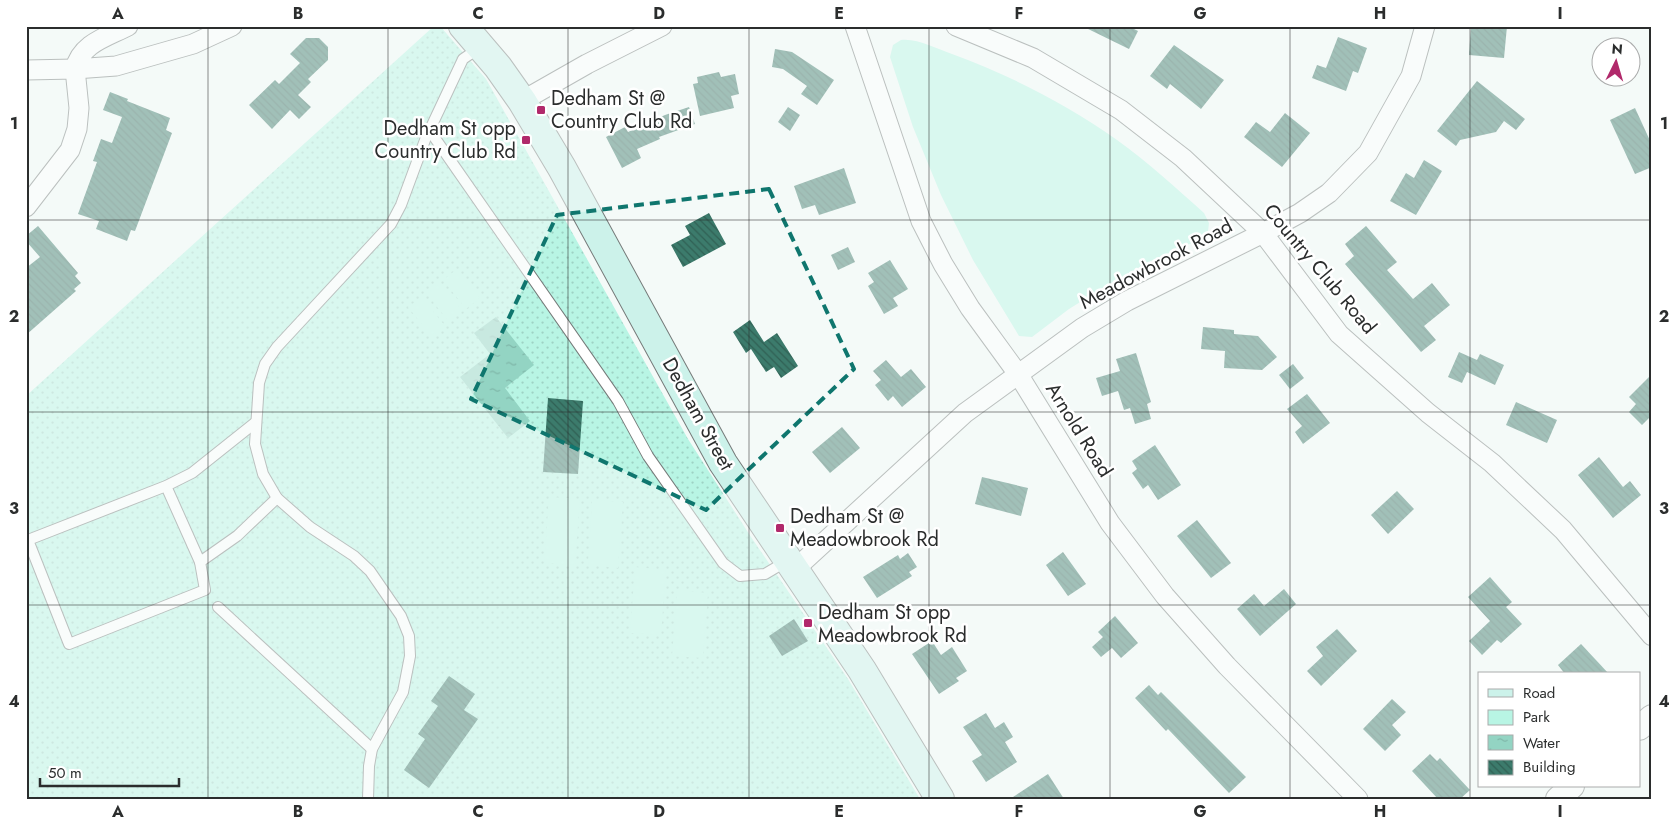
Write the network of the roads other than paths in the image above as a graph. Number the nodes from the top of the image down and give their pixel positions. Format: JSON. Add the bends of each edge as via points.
{"nodes":[{"id":1,"x":128,"y":26,"type":"edge"},
{"id":2,"x":232,"y":26,"type":"edge"},
{"id":3,"x":463,"y":26,"type":"edge"},
{"id":4,"x":662,"y":26,"type":"edge"},
{"id":5,"x":855,"y":26,"type":"edge"},
{"id":6,"x":956,"y":26,"type":"edge"},
{"id":7,"x":1425,"y":26,"type":"edge"},
{"id":8,"x":480,"y":46,"type":"junction"},
{"id":9,"x":75,"y":69,"type":"junction"},
{"id":10,"x":26,"y":70,"type":"edge"},
{"id":11,"x":522,"y":101,"type":"junction"},
{"id":12,"x":430,"y":131,"type":"junction"},
{"id":13,"x":26,"y":207,"type":"edge"},
{"id":14,"x":1264,"y":233,"type":"junction"},
{"id":15,"x":1018,"y":374,"type":"junction"},
{"id":16,"x":256,"y":422,"type":"junction"},
{"id":17,"x":166,"y":486,"type":"junction"},
{"id":18,"x":277,"y":498,"type":"junction"},
{"id":19,"x":200,"y":562,"type":"junction"},
{"id":20,"x":791,"y":565,"type":"junction"},
{"id":21,"x":218,"y":607,"type":"dead end"},
{"id":22,"x":1652,"y":636,"type":"edge"},
{"id":23,"x":1652,"y":717,"type":"edge"},
{"id":24,"x":1640,"y":727,"type":"edge"},
{"id":25,"x":372,"y":749,"type":"junction"},
{"id":26,"x":1570,"y":788,"type":"edge"},
{"id":27,"x":368,"y":799,"type":"edge"},
{"id":28,"x":940,"y":799,"type":"edge"},
{"id":29,"x":1358,"y":799,"type":"edge"},
{"id":30,"x":1558,"y":799,"type":"edge"}],
"edges":[{"from":1,"to":9,"type":"street","via":[[93,43],[78,58]]},
{"from":2,"to":9,"type":"street","via":[[193,44],[116,66]]},
{"from":3,"to":8,"type":"main road","name":"Dedham Street"},
{"from":4,"to":11,"type":"street"},
{"from":5,"to":15,"type":"street","name":"Arnold Road","via":[[921,221],[970,308]]},
{"from":6,"to":14,"type":"street","name":"Country Club Road","via":[[1033,58],[1121,110],[1183,158]]},
{"from":7,"to":14,"type":"street","name":"Meadowbrook Road","via":[[1411,76],[1368,153],[1329,193]]},
{"from":8,"to":11,"type":"main road","name":"Dedham Street"},
{"from":8,"to":12,"type":"lane","via":[[463,59]]},
{"from":9,"to":10,"type":"street"},
{"from":9,"to":13,"type":"street","via":[[79,108],[70,150]]},
{"from":11,"to":20,"type":"main road","name":"Dedham Street","via":[[723,463]]},
{"from":12,"to":16,"type":"lane","via":[[401,205],[390,224],[283,340],[266,364],[259,383]]},
{"from":12,"to":20,"type":"lane","via":[[618,401],[648,456],[723,563],[740,576],[765,574]]},
{"from":14,"to":15,"type":"street","name":"Meadowbrook Road","via":[[1127,301],[1082,328]]},
{"from":14,"to":22,"type":"street","name":"Country Club Road","via":[[1339,334],[1428,413],[1492,462],[1556,523]]},
{"from":15,"to":20,"type":"street","name":"Meadowbrook Road","via":[[965,413]]},
{"from":15,"to":29,"type":"street","name":"Arnold Road","via":[[1110,523],[1165,596],[1227,666]]},
{"from":16,"to":17,"type":"lane","via":[[192,473]]},
{"from":16,"to":18,"type":"lane","via":[[255,444],[263,474]]},
{"from":17,"to":19,"type":"lane"},
{"from":17,"to":19,"type":"lane","via":[[28,540],[69,644],[205,590]]},
{"from":18,"to":19,"type":"lane","via":[[237,536]]},
{"from":18,"to":25,"type":"lane","via":[[370,571],[401,616],[410,656],[403,692]]},
{"from":20,"to":28,"type":"main road","name":"Dedham Street","via":[[862,670]]},
{"from":21,"to":25,"type":"lane"},
{"from":23,"to":24,"type":"street"},
{"from":25,"to":27,"type":"lane"},
{"from":26,"to":30,"type":"street"}]}
